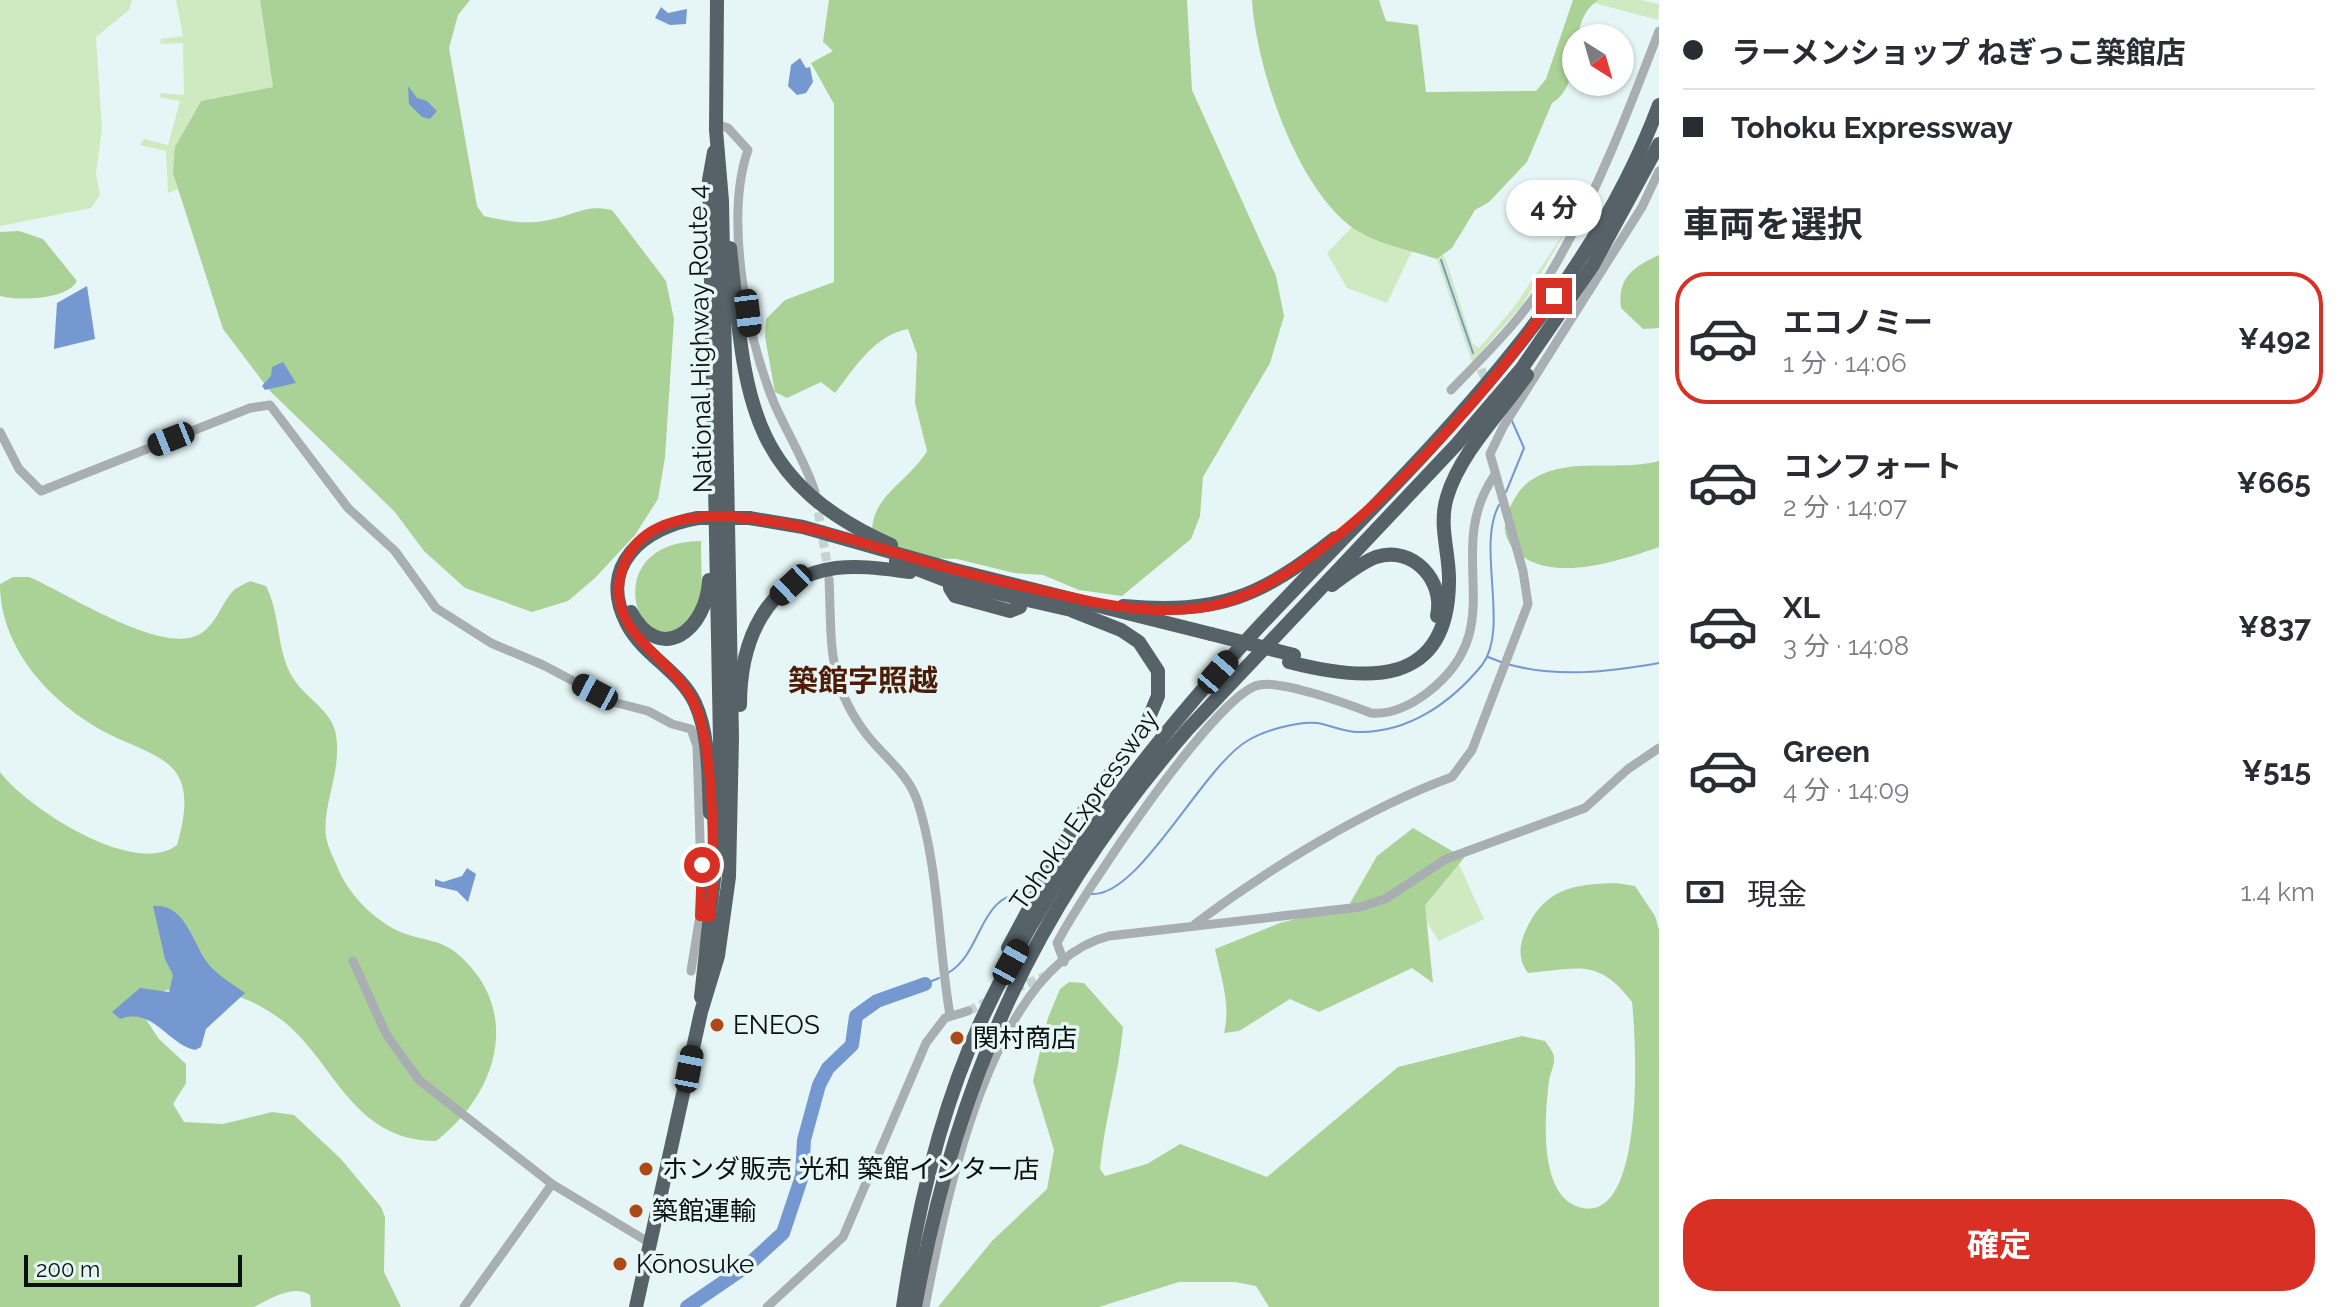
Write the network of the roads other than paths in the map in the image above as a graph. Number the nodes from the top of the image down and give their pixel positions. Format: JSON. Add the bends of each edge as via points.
{"nodes":[{"id":1,"x":717,"y":0,"type":"edge"},
{"id":2,"x":1659,"y":31,"type":"edge"},
{"id":3,"x":1659,"y":105,"type":"edge"},
{"id":4,"x":716,"y":124,"type":"junction"},
{"id":5,"x":716,"y":143,"type":"junction"},
{"id":6,"x":1659,"y":144,"type":"edge"},
{"id":7,"x":1659,"y":171,"type":"edge"},
{"id":8,"x":722,"y":201,"type":"junction"},
{"id":9,"x":1593,"y":265,"type":"junction"},
{"id":10,"x":1451,"y":390,"type":"dead end"},
{"id":11,"x":0,"y":432,"type":"edge"},
{"id":12,"x":1405,"y":475,"type":"junction"},
{"id":13,"x":1494,"y":476,"type":"junction"},
{"id":14,"x":815,"y":492,"type":"tunnel mouth"},
{"id":15,"x":698,"y":522,"type":"junction"},
{"id":16,"x":716,"y":540,"type":"junction"},
{"id":17,"x":934,"y":574,"type":"junction"},
{"id":18,"x":829,"y":579,"type":"tunnel mouth"},
{"id":19,"x":1036,"y":604,"type":"junction"},
{"id":20,"x":1072,"y":604,"type":"junction"},
{"id":21,"x":1302,"y":607,"type":"junction"},
{"id":22,"x":1291,"y":659,"type":"junction"},
{"id":23,"x":1659,"y":748,"type":"edge"},
{"id":24,"x":716,"y":861,"type":"junction"},
{"id":25,"x":729,"y":877,"type":"junction"},
{"id":26,"x":1048,"y":884,"type":"junction"},
{"id":27,"x":711,"y":917,"type":"junction"},
{"id":28,"x":1035,"y":920,"type":"junction"},
{"id":29,"x":1195,"y":924,"type":"junction"},
{"id":30,"x":353,"y":961,"type":"dead end"},
{"id":31,"x":1064,"y":962,"type":"junction"},
{"id":32,"x":691,"y":971,"type":"dead end"},
{"id":33,"x":968,"y":1011,"type":"tunnel mouth"},
{"id":34,"x":950,"y":1015,"type":"junction"},
{"id":35,"x":552,"y":1184,"type":"junction"},
{"id":36,"x":650,"y":1243,"type":"junction"},
{"id":37,"x":464,"y":1307,"type":"edge"},
{"id":38,"x":636,"y":1307,"type":"edge"},
{"id":39,"x":767,"y":1307,"type":"edge"},
{"id":40,"x":903,"y":1307,"type":"edge"},
{"id":41,"x":915,"y":1307,"type":"edge"},
{"id":42,"x":925,"y":1307,"type":"edge"}],
"edges":[{"from":1,"to":4,"type":"highway","name":"National Highway Route 4"},
{"from":2,"to":10,"type":"street","via":[[1607,162],[1553,270],[1478,367]]},
{"from":3,"to":12,"type":"highway","name":"Tohoku Expressway","via":[[1611,203],[1541,317]]},
{"from":4,"to":5,"type":"highway","name":"National Highway Route 4"},
{"from":4,"to":14,"type":"street","via":[[728,128],[748,150],[738,203],[750,334]]},
{"from":5,"to":8,"type":"highway","name":"National Highway Route 4"},
{"from":5,"to":16,"type":"highway","name":"National Highway Route 4","via":[[709,180]]},
{"from":6,"to":9,"type":"highway","name":"Tohoku Expressway"},
{"from":7,"to":13,"type":"street","via":[[1642,207],[1506,420],[1490,454]]},
{"from":8,"to":17,"type":"highway","via":[[744,379],[770,447],[799,486],[832,515]]},
{"from":8,"to":25,"type":"highway","name":"National Highway Route 4","via":[[732,738]]},
{"from":9,"to":21,"type":"highway","name":"Tohoku Expressway","via":[[1490,406]]},
{"from":9,"to":22,"type":"highway","via":[[1446,498],[1448,607],[1428,650],[1391,672],[1366,677]]},
{"from":11,"to":27,"type":"street","via":[[19,469],[41,491],[250,408],[270,405],[348,508],[395,551],[436,608],[491,643],[613,702],[691,729]]},
{"from":12,"to":20,"type":"highway","via":[[1305,562],[1250,594],[1197,609]]},
{"from":12,"to":26,"type":"highway","name":"Tohoku Expressway","via":[[1182,714]]},
{"from":13,"to":29,"type":"street","via":[[1528,604],[1472,750],[1452,777],[1386,806],[1276,869]]},
{"from":13,"to":31,"type":"street","via":[[1474,516],[1473,630],[1465,651],[1444,678],[1409,705],[1385,713],[1271,684],[1246,690],[1173,770],[1089,885],[1057,943]]},
{"from":15,"to":16,"type":"highway","via":[[656,540],[630,569],[630,610],[643,628],[668,638],[694,626],[708,597]]},
{"from":15,"to":17,"type":"highway","bridge":true,"via":[[803,527]]},
{"from":15,"to":24,"type":"highway","via":[[660,528],[645,537],[626,559],[618,589],[627,625],[694,702],[703,729]]},
{"from":16,"to":24,"type":"highway","name":"National Highway Route 4"},
{"from":17,"to":19,"type":"highway"},
{"from":17,"to":19,"type":"highway","via":[[1020,607]]},
{"from":17,"to":20,"type":"highway","via":[[1017,584]]},
{"from":17,"to":25,"type":"highway","via":[[859,566],[813,574],[791,585],[754,625],[740,684],[736,837]]},
{"from":18,"to":34,"type":"street","via":[[836,680],[856,719],[900,770],[918,803]]},
{"from":19,"to":20,"type":"highway"},
{"from":20,"to":22,"type":"highway"},
{"from":20,"to":26,"type":"highway","via":[[1139,642],[1158,671],[1158,696],[1148,720],[1074,825]]},
{"from":21,"to":22,"type":"highway","via":[[1359,566],[1390,555],[1424,568],[1439,599],[1427,638],[1394,663],[1357,668]]},
{"from":21,"to":28,"type":"highway","name":"Tohoku Expressway","via":[[1151,771],[1070,886]]},
{"from":23,"to":29,"type":"street","via":[[1585,808],[1446,859],[1385,899],[1360,907]]},
{"from":24,"to":27,"type":"highway","name":"National Highway Route 4"},
{"from":25,"to":27,"type":"highway","name":"National Highway Route 4"},
{"from":26,"to":28,"type":"highway"},
{"from":27,"to":32,"type":"street"},
{"from":27,"to":36,"type":"highway","name":"National Highway Route 4","via":[[701,1012]]},
{"from":28,"to":40,"type":"highway","via":[[1002,958],[960,1072],[923,1196]]},
{"from":28,"to":41,"type":"highway","name":"Tohoku Expressway","via":[[969,1090],[944,1171]]},
{"from":29,"to":31,"type":"street","via":[[1090,941]]},
{"from":30,"to":35,"type":"street","via":[[386,1034],[419,1080]]},
{"from":31,"to":42,"type":"street","via":[[1015,1016],[985,1082],[955,1169]]},
{"from":33,"to":34,"type":"street"},
{"from":34,"to":39,"type":"street","via":[[926,1043],[843,1237]]},
{"from":35,"to":36,"type":"street"},
{"from":35,"to":37,"type":"street"},
{"from":36,"to":38,"type":"highway","name":"National Highway Route 4"}]}
